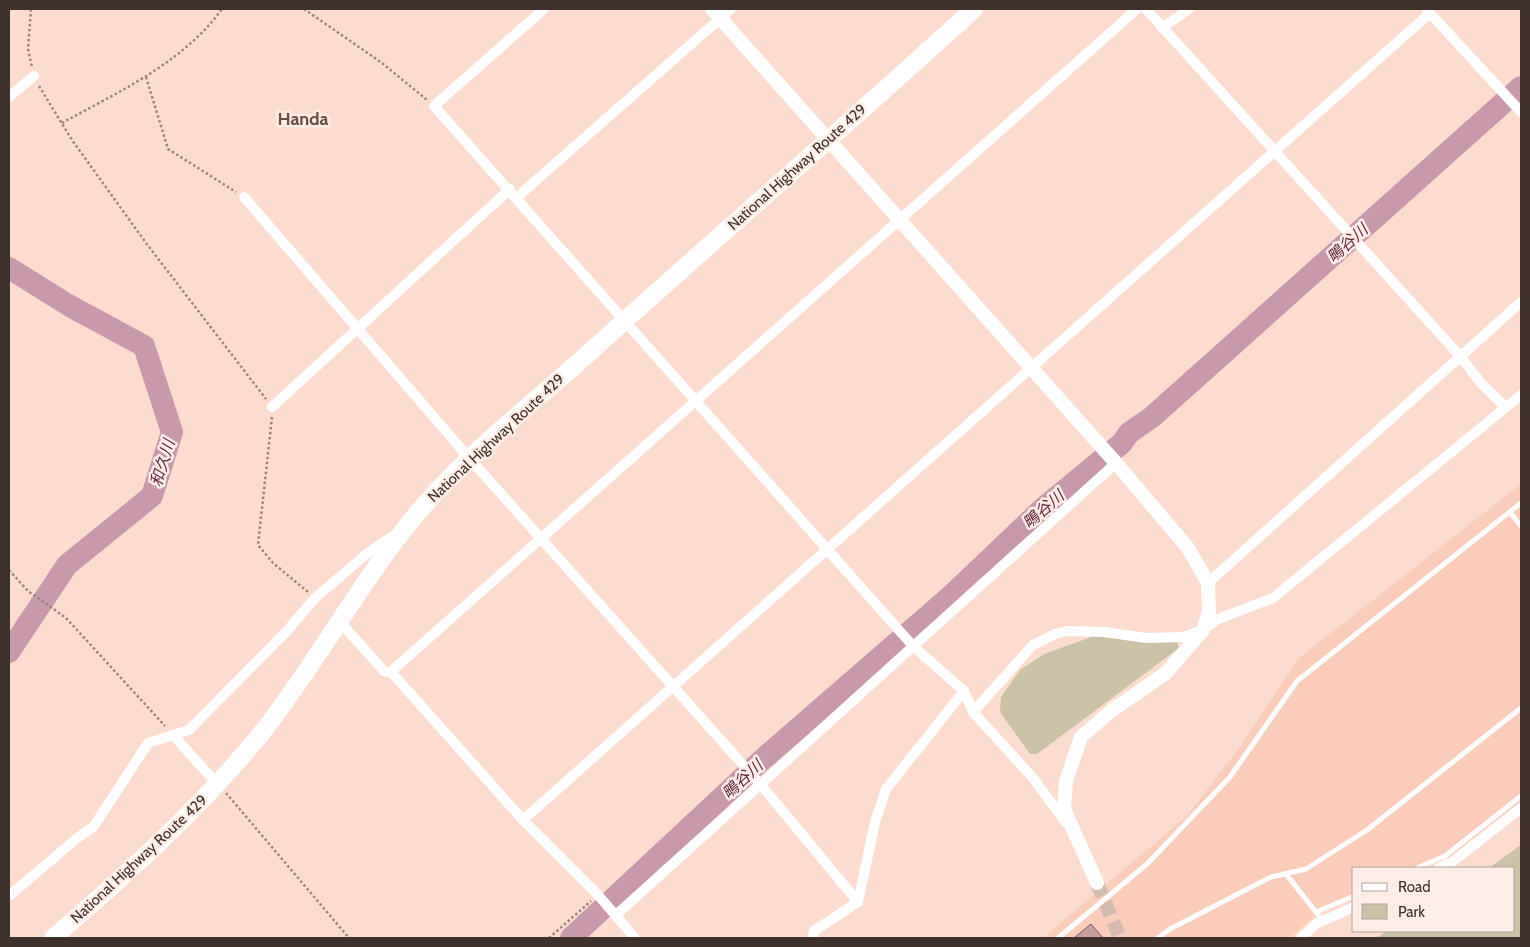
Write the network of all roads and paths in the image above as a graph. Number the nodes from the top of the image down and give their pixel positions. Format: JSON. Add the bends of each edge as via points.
{"nodes":[{"id":1,"x":31,"y":9,"type":"edge"},
{"id":2,"x":222,"y":9,"type":"edge"},
{"id":3,"x":304,"y":9,"type":"edge"},
{"id":4,"x":544,"y":9,"type":"edge"},
{"id":5,"x":974,"y":9,"type":"edge"},
{"id":6,"x":1137,"y":9,"type":"edge"},
{"id":7,"x":1146,"y":9,"type":"edge"},
{"id":8,"x":1189,"y":9,"type":"edge"},
{"id":9,"x":1428,"y":11,"type":"edge"},
{"id":10,"x":721,"y":12,"type":"edge"},
{"id":11,"x":1162,"y":28,"type":"junction"},
{"id":12,"x":34,"y":76,"type":"junction"},
{"id":13,"x":146,"y":77,"type":"junction"},
{"id":14,"x":9,"y":97,"type":"edge"},
{"id":15,"x":434,"y":106,"type":"junction"},
{"id":16,"x":1521,"y":112,"type":"edge"},
{"id":17,"x":62,"y":124,"type":"junction"},
{"id":18,"x":828,"y":139,"type":"junction"},
{"id":19,"x":1276,"y":151,"type":"junction"},
{"id":20,"x":513,"y":194,"type":"junction"},
{"id":21,"x":244,"y":197,"type":"joint"},
{"id":22,"x":900,"y":218,"type":"junction"},
{"id":23,"x":1521,"y":302,"type":"edge"},
{"id":24,"x":625,"y":319,"type":"junction"},
{"id":25,"x":359,"y":328,"type":"junction"},
{"id":26,"x":1460,"y":356,"type":"junction"},
{"id":27,"x":1030,"y":368,"type":"junction"},
{"id":28,"x":1521,"y":395,"type":"edge"},
{"id":29,"x":697,"y":400,"type":"junction"},
{"id":30,"x":272,"y":407,"type":"junction"},
{"id":31,"x":1506,"y":407,"type":"junction"},
{"id":32,"x":470,"y":458,"type":"junction"},
{"id":33,"x":1116,"y":463,"type":"junction"},
{"id":34,"x":1521,"y":503,"type":"edge"},
{"id":35,"x":1510,"y":512,"type":"junction"},
{"id":36,"x":1521,"y":526,"type":"edge"},
{"id":37,"x":402,"y":530,"type":"junction"},
{"id":38,"x":541,"y":537,"type":"junction"},
{"id":39,"x":828,"y":548,"type":"junction"},
{"id":40,"x":9,"y":570,"type":"edge"},
{"id":41,"x":1208,"y":583,"type":"junction"},
{"id":42,"x":314,"y":598,"type":"junction"},
{"id":43,"x":339,"y":621,"type":"junction"},
{"id":44,"x":1203,"y":630,"type":"junction"},
{"id":45,"x":913,"y":646,"type":"junction"},
{"id":46,"x":392,"y":673,"type":"junction"},
{"id":47,"x":674,"y":686,"type":"junction"},
{"id":48,"x":964,"y":691,"type":"junction"},
{"id":49,"x":1521,"y":708,"type":"edge"},
{"id":50,"x":973,"y":712,"type":"junction"},
{"id":51,"x":173,"y":735,"type":"junction"},
{"id":52,"x":218,"y":785,"type":"junction"},
{"id":53,"x":761,"y":785,"type":"junction"},
{"id":54,"x":1521,"y":796,"type":"edge"},
{"id":55,"x":1521,"y":808,"type":"edge"},
{"id":56,"x":523,"y":820,"type":"junction"},
{"id":57,"x":1073,"y":833,"type":"junction"},
{"id":58,"x":1419,"y":867,"type":"edge"},
{"id":59,"x":1441,"y":867,"type":"edge"},
{"id":60,"x":1286,"y":874,"type":"junction"},
{"id":61,"x":1097,"y":883,"type":"tunnel mouth"},
{"id":62,"x":598,"y":895,"type":"junction"},
{"id":63,"x":9,"y":896,"type":"edge"},
{"id":64,"x":1352,"y":897,"type":"edge"},
{"id":65,"x":858,"y":902,"type":"junction"},
{"id":66,"x":1352,"y":908,"type":"edge"},
{"id":67,"x":1316,"y":912,"type":"junction"},
{"id":68,"x":616,"y":916,"type":"junction"},
{"id":69,"x":1323,"y":920,"type":"junction"},
{"id":70,"x":53,"y":938,"type":"edge"},
{"id":71,"x":349,"y":938,"type":"edge"},
{"id":72,"x":549,"y":938,"type":"edge"},
{"id":73,"x":635,"y":938,"type":"edge"},
{"id":74,"x":813,"y":938,"type":"edge"},
{"id":75,"x":1058,"y":938,"type":"edge"},
{"id":76,"x":1158,"y":938,"type":"edge"},
{"id":77,"x":1300,"y":938,"type":"edge"}],
"edges":[{"from":1,"to":12,"type":"path","via":[[28,49]]},
{"from":2,"to":13,"type":"path","via":[[187,45]]},
{"from":3,"to":15,"type":"path","via":[[382,63]]},
{"from":4,"to":15,"type":"street"},
{"from":5,"to":18,"type":"highway","name":"National Highway Route 429"},
{"from":6,"to":22,"type":"street"},
{"from":7,"to":11,"type":"street"},
{"from":8,"to":11,"type":"street"},
{"from":9,"to":16,"type":"street"},
{"from":9,"to":19,"type":"street"},
{"from":10,"to":18,"type":"street"},
{"from":10,"to":20,"type":"street"},
{"from":11,"to":19,"type":"street","via":[[1169,31]]},
{"from":12,"to":14,"type":"street"},
{"from":12,"to":17,"type":"path"},
{"from":13,"to":17,"type":"path"},
{"from":13,"to":21,"type":"path","via":[[168,149]]},
{"from":15,"to":20,"type":"street"},
{"from":17,"to":30,"type":"path","via":[[146,243]]},
{"from":18,"to":22,"type":"street"},
{"from":18,"to":24,"type":"highway","name":"National Highway Route 429","via":[[778,187]]},
{"from":19,"to":26,"type":"street"},
{"from":19,"to":27,"type":"street"},
{"from":20,"to":24,"type":"street"},
{"from":20,"to":25,"type":"street"},
{"from":21,"to":25,"type":"street"},
{"from":22,"to":27,"type":"street"},
{"from":22,"to":29,"type":"street"},
{"from":23,"to":26,"type":"street"},
{"from":24,"to":29,"type":"street"},
{"from":24,"to":32,"type":"highway","name":"National Highway Route 429"},
{"from":25,"to":30,"type":"street"},
{"from":25,"to":32,"type":"street"},
{"from":26,"to":31,"type":"street"},
{"from":26,"to":41,"type":"street"},
{"from":27,"to":33,"type":"street"},
{"from":27,"to":39,"type":"street"},
{"from":28,"to":31,"type":"street"},
{"from":29,"to":38,"type":"street"},
{"from":29,"to":39,"type":"street"},
{"from":30,"to":42,"type":"path","via":[[258,545],[273,564]]},
{"from":31,"to":44,"type":"street","via":[[1274,598],[1218,619]]},
{"from":32,"to":37,"type":"highway","name":"National Highway Route 429"},
{"from":32,"to":38,"type":"street"},
{"from":33,"to":41,"type":"street","via":[[1188,548]]},
{"from":33,"to":45,"type":"street"},
{"from":34,"to":35,"type":"lane"},
{"from":35,"to":36,"type":"lane"},
{"from":35,"to":75,"type":"lane","via":[[1297,681],[1230,777],[1147,864]]},
{"from":37,"to":42,"type":"street","via":[[369,552]]},
{"from":37,"to":43,"type":"highway","name":"National Highway Route 429"},
{"from":38,"to":46,"type":"street"},
{"from":38,"to":47,"type":"street"},
{"from":39,"to":45,"type":"street"},
{"from":39,"to":47,"type":"street"},
{"from":40,"to":51,"type":"path","via":[[28,590],[66,618]]},
{"from":41,"to":44,"type":"street","via":[[1209,612]]},
{"from":42,"to":51,"type":"street","via":[[286,632],[189,730]]},
{"from":43,"to":46,"type":"street","via":[[384,671]]},
{"from":43,"to":52,"type":"highway","name":"National Highway Route 429","via":[[266,727]]},
{"from":44,"to":50,"type":"street","via":[[1183,637],[1146,638],[1104,632],[1067,631],[1055,634],[1033,645]]},
{"from":44,"to":57,"type":"street","via":[[1166,673],[1081,737],[1066,781],[1064,808]]},
{"from":45,"to":48,"type":"street"},
{"from":45,"to":53,"type":"street"},
{"from":46,"to":56,"type":"street"},
{"from":47,"to":53,"type":"street"},
{"from":47,"to":56,"type":"street"},
{"from":48,"to":50,"type":"street"},
{"from":48,"to":65,"type":"street","via":[[886,788],[874,822]]},
{"from":49,"to":60,"type":"lane","via":[[1367,830],[1306,869]]},
{"from":50,"to":57,"type":"street","via":[[1033,778]]},
{"from":51,"to":52,"type":"street"},
{"from":51,"to":63,"type":"street","via":[[148,743],[94,826]]},
{"from":52,"to":70,"type":"highway","name":"National Highway Route 429","via":[[170,835]]},
{"from":52,"to":71,"type":"path"},
{"from":53,"to":65,"type":"street"},
{"from":53,"to":68,"type":"street"},
{"from":54,"to":58,"type":"lane","via":[[1445,856]]},
{"from":55,"to":59,"type":"street"},
{"from":56,"to":62,"type":"street"},
{"from":57,"to":61,"type":"street"},
{"from":60,"to":67,"type":"lane"},
{"from":60,"to":76,"type":"lane","via":[[1271,877],[1170,928]]},
{"from":62,"to":68,"type":"street"},
{"from":62,"to":72,"type":"path"},
{"from":64,"to":67,"type":"lane"},
{"from":65,"to":74,"type":"street","via":[[814,931]]},
{"from":66,"to":69,"type":"street"},
{"from":67,"to":69,"type":"lane"},
{"from":68,"to":73,"type":"street"},
{"from":69,"to":77,"type":"street"}]}
